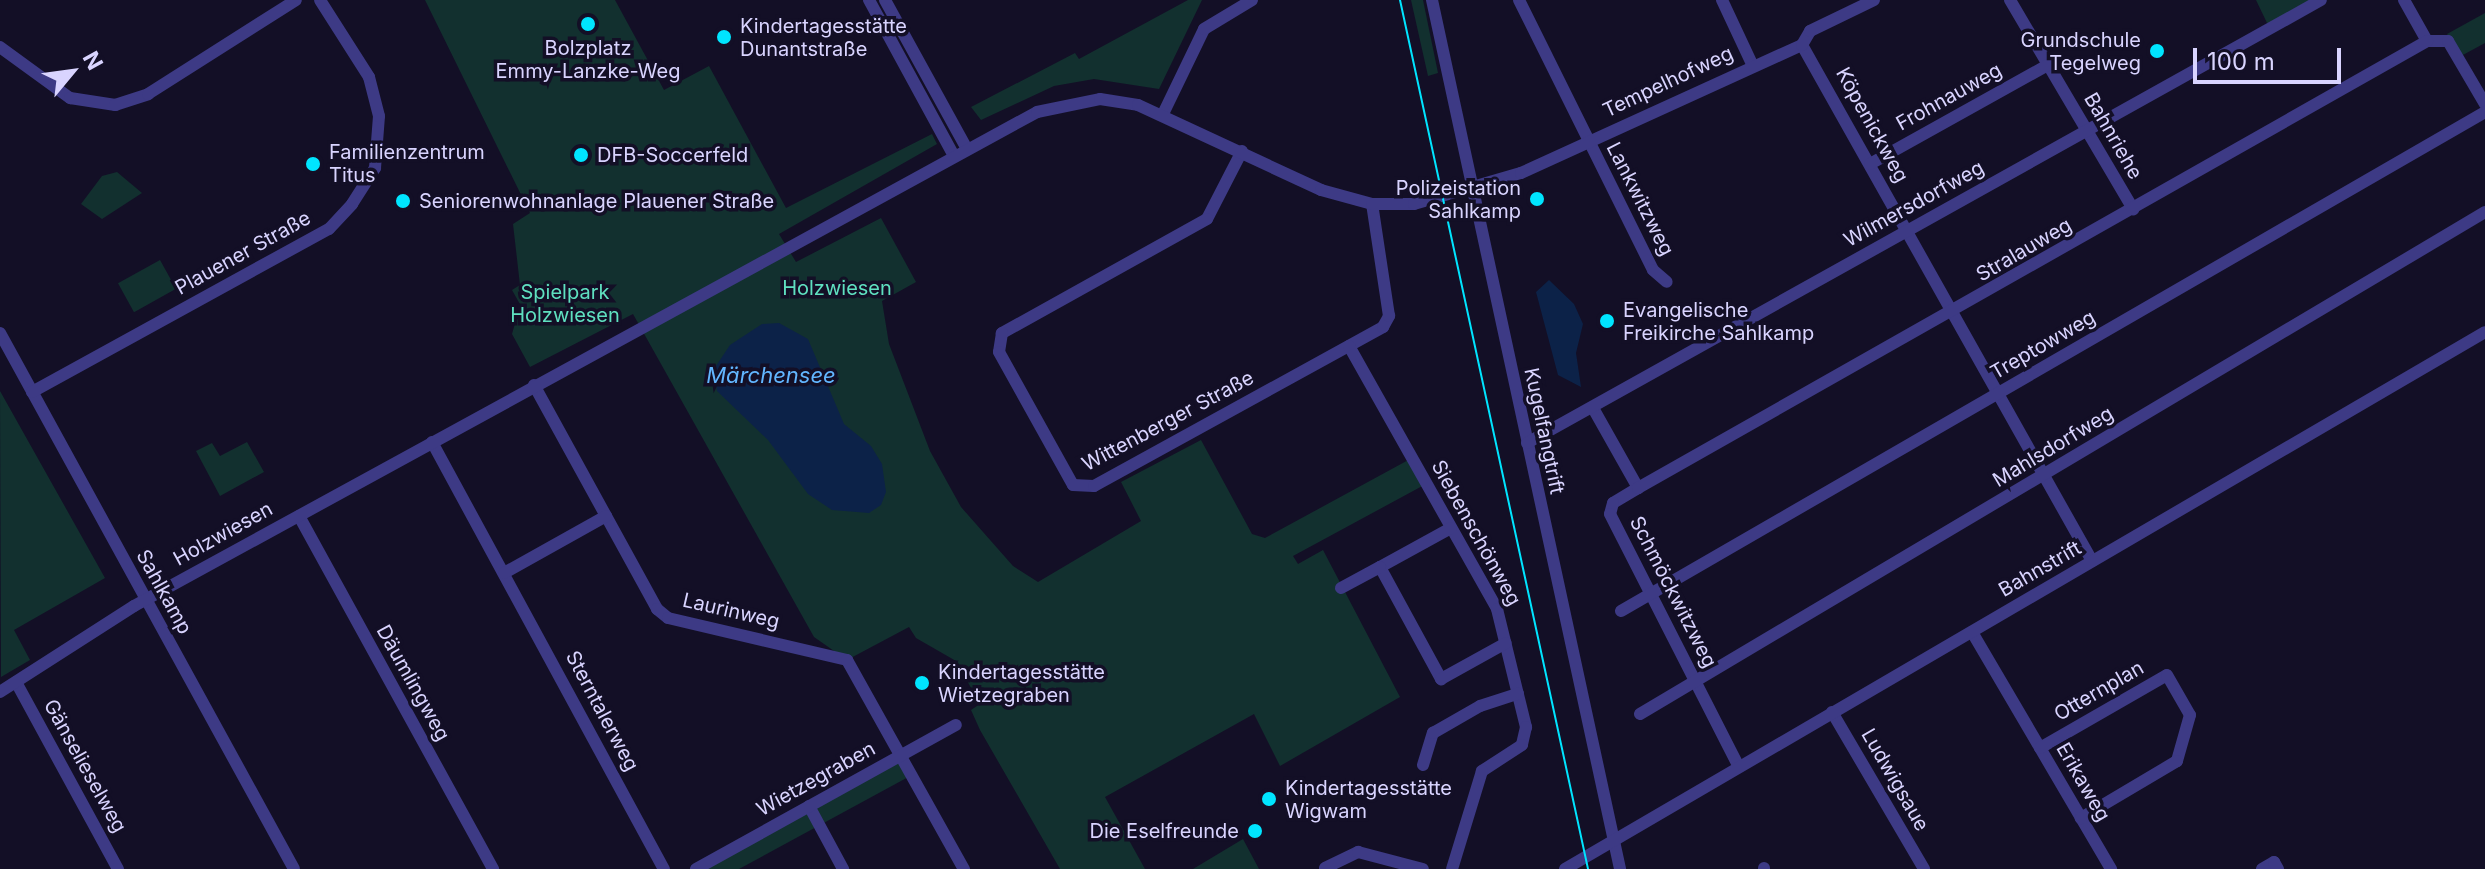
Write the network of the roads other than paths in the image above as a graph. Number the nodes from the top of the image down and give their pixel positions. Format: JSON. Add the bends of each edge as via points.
{"nodes":[{"id":1,"x":296,"y":0,"type":"edge"},
{"id":2,"x":320,"y":0,"type":"edge"},
{"id":3,"x":869,"y":0,"type":"edge"},
{"id":4,"x":885,"y":0,"type":"edge"},
{"id":5,"x":1252,"y":0,"type":"edge"},
{"id":6,"x":1432,"y":0,"type":"edge"},
{"id":7,"x":1519,"y":0,"type":"edge"},
{"id":8,"x":1722,"y":0,"type":"edge"},
{"id":9,"x":1874,"y":0,"type":"edge"},
{"id":10,"x":2010,"y":0,"type":"edge"},
{"id":11,"x":2321,"y":0,"type":"edge"},
{"id":12,"x":2404,"y":0,"type":"edge"},
{"id":13,"x":1860,"y":3,"type":"edge"},
{"id":14,"x":2427,"y":41,"type":"junction"},
{"id":15,"x":1802,"y":45,"type":"junction"},
{"id":16,"x":0,"y":47,"type":"edge"},
{"id":17,"x":1752,"y":64,"type":"junction"},
{"id":18,"x":2048,"y":65,"type":"junction"},
{"id":19,"x":2485,"y":104,"type":"edge"},
{"id":20,"x":2485,"y":112,"type":"edge"},
{"id":21,"x":1163,"y":114,"type":"junction"},
{"id":22,"x":2087,"y":131,"type":"junction"},
{"id":23,"x":1588,"y":142,"type":"junction"},
{"id":24,"x":967,"y":149,"type":"junction"},
{"id":25,"x":1242,"y":151,"type":"junction"},
{"id":26,"x":954,"y":156,"type":"junction"},
{"id":27,"x":1870,"y":164,"type":"junction"},
{"id":28,"x":1471,"y":191,"type":"junction"},
{"id":29,"x":1372,"y":204,"type":"junction"},
{"id":30,"x":2133,"y":209,"type":"junction"},
{"id":31,"x":2485,"y":212,"type":"edge"},
{"id":32,"x":1908,"y":230,"type":"junction"},
{"id":33,"x":1667,"y":282,"type":"dead end"},
{"id":34,"x":1952,"y":314,"type":"junction"},
{"id":35,"x":2485,"y":332,"type":"edge"},
{"id":36,"x":0,"y":333,"type":"edge"},
{"id":37,"x":1349,"y":346,"type":"junction"},
{"id":38,"x":534,"y":385,"type":"junction"},
{"id":39,"x":32,"y":392,"type":"junction"},
{"id":40,"x":1997,"y":395,"type":"junction"},
{"id":41,"x":1593,"y":408,"type":"junction"},
{"id":42,"x":432,"y":442,"type":"junction"},
{"id":43,"x":1527,"y":443,"type":"junction"},
{"id":44,"x":2043,"y":476,"type":"junction"},
{"id":45,"x":1638,"y":488,"type":"junction"},
{"id":46,"x":299,"y":516,"type":"junction"},
{"id":47,"x":606,"y":516,"type":"junction"},
{"id":48,"x":1451,"y":528,"type":"junction"},
{"id":49,"x":2092,"y":561,"type":"junction"},
{"id":50,"x":1380,"y":567,"type":"junction"},
{"id":51,"x":504,"y":573,"type":"junction"},
{"id":52,"x":1341,"y":588,"type":"dead end"},
{"id":53,"x":1651,"y":593,"type":"junction"},
{"id":54,"x":146,"y":600,"type":"junction"},
{"id":55,"x":1621,"y":611,"type":"dead end"},
{"id":56,"x":1972,"y":632,"type":"junction"},
{"id":57,"x":1506,"y":643,"type":"junction"},
{"id":58,"x":1696,"y":681,"type":"junction"},
{"id":59,"x":16,"y":682,"type":"junction"},
{"id":60,"x":0,"y":692,"type":"edge"},
{"id":61,"x":1518,"y":694,"type":"junction"},
{"id":62,"x":1832,"y":712,"type":"junction"},
{"id":63,"x":1640,"y":714,"type":"dead end"},
{"id":64,"x":956,"y":725,"type":"dead end"},
{"id":65,"x":2040,"y":748,"type":"junction"},
{"id":66,"x":902,"y":755,"type":"junction"},
{"id":67,"x":1423,"y":765,"type":"dead end"},
{"id":68,"x":1738,"y":765,"type":"junction"},
{"id":69,"x":809,"y":806,"type":"junction"},
{"id":70,"x":2081,"y":818,"type":"junction"},
{"id":71,"x":1614,"y":839,"type":"junction"},
{"id":72,"x":1325,"y":868,"type":"edge"},
{"id":73,"x":118,"y":869,"type":"edge"},
{"id":74,"x":294,"y":869,"type":"edge"},
{"id":75,"x":493,"y":869,"type":"edge"},
{"id":76,"x":664,"y":869,"type":"edge"},
{"id":77,"x":696,"y":869,"type":"edge"},
{"id":78,"x":843,"y":869,"type":"edge"},
{"id":79,"x":964,"y":869,"type":"edge"},
{"id":80,"x":1423,"y":869,"type":"edge"},
{"id":81,"x":1452,"y":869,"type":"edge"},
{"id":82,"x":1565,"y":869,"type":"edge"},
{"id":83,"x":1620,"y":869,"type":"edge"},
{"id":84,"x":1924,"y":869,"type":"edge"},
{"id":85,"x":2111,"y":869,"type":"edge"},
{"id":86,"x":2262,"y":869,"type":"edge"},
{"id":87,"x":2278,"y":869,"type":"edge"}],
"edges":[{"from":1,"to":16,"type":"street","via":[[148,94],[115,105],[70,98]]},
{"from":2,"to":39,"type":"street","name":"Plauener Straße","via":[[369,77],[379,116],[375,168],[352,204],[329,229]]},
{"from":3,"to":26,"type":"street"},
{"from":4,"to":24,"type":"street"},
{"from":5,"to":21,"type":"street","via":[[1204,29]]},
{"from":6,"to":28,"type":"street","name":"Kugelfangtrift"},
{"from":7,"to":23,"type":"street","name":"Lankwitzweg"},
{"from":8,"to":17,"type":"street"},
{"from":9,"to":13,"type":"street","name":"Tempelhofweg"},
{"from":10,"to":18,"type":"street","name":"Bahnriehe"},
{"from":11,"to":22,"type":"street","name":"Wilmersdorfweg"},
{"from":12,"to":14,"type":"street"},
{"from":13,"to":15,"type":"street","name":"Tempelhofweg","via":[[1810,31]]},
{"from":14,"to":19,"type":"street","via":[[2448,41]]},
{"from":14,"to":30,"type":"street","name":"Stralauweg"},
{"from":15,"to":17,"type":"street","name":"Tempelhofweg"},
{"from":15,"to":27,"type":"street","name":"Köpenickweg"},
{"from":17,"to":23,"type":"street","name":"Tempelhofweg"},
{"from":18,"to":22,"type":"street","name":"Bahnriehe"},
{"from":18,"to":27,"type":"street","name":"Frohnauweg"},
{"from":20,"to":40,"type":"street","name":"Treptowweg"},
{"from":21,"to":24,"type":"street","name":"Holzwiesen","via":[[1122,101],[1075,101],[1037,112]]},
{"from":21,"to":25,"type":"street","name":"Holzwiesen"},
{"from":22,"to":30,"type":"street","name":"Bahnriehe"},
{"from":22,"to":32,"type":"street","name":"Wilmersdorfweg"},
{"from":23,"to":28,"type":"street","name":"Tempelhofweg"},
{"from":23,"to":33,"type":"street","name":"Lankwitzweg","via":[[1653,270]]},
{"from":24,"to":26,"type":"street","name":"Holzwiesen"},
{"from":25,"to":29,"type":"street","name":"Holzwiesen","via":[[1321,190]]},
{"from":25,"to":37,"type":"street","name":"Wittenberger Straße","via":[[1207,219],[1002,333],[999,352],[1061,468],[1073,485],[1094,486]]},
{"from":26,"to":38,"type":"street","name":"Holzwiesen"},
{"from":27,"to":32,"type":"street","name":"Köpenickweg"},
{"from":28,"to":29,"type":"street","name":"Holzwiesen","via":[[1414,204]]},
{"from":28,"to":43,"type":"street","name":"Kugelfangtrift"},
{"from":29,"to":37,"type":"street","name":"Wittenberger Straße","via":[[1389,316],[1383,327]]},
{"from":30,"to":34,"type":"street","name":"Stralauweg"},
{"from":31,"to":44,"type":"street","name":"Mahlsdorfweg"},
{"from":32,"to":34,"type":"street","name":"Köpenickweg"},
{"from":32,"to":41,"type":"street","name":"Wilmersdorfweg"},
{"from":34,"to":40,"type":"street","name":"Köpenickweg"},
{"from":34,"to":45,"type":"street","name":"Stralauweg"},
{"from":35,"to":49,"type":"street","name":"Bahnstrift"},
{"from":36,"to":39,"type":"street","name":"Sahlkamp"},
{"from":37,"to":48,"type":"street","name":"Siebenschönweg"},
{"from":38,"to":42,"type":"street","name":"Holzwiesen"},
{"from":38,"to":47,"type":"street","name":"Laurinweg"},
{"from":39,"to":54,"type":"street","name":"Sahlkamp"},
{"from":40,"to":44,"type":"street","name":"Köpenickweg"},
{"from":40,"to":53,"type":"street","name":"Treptowweg"},
{"from":41,"to":43,"type":"street","name":"Wilmersdorfweg"},
{"from":41,"to":45,"type":"street","name":"Schmöckwitzweg"},
{"from":42,"to":46,"type":"street","name":"Holzwiesen"},
{"from":42,"to":51,"type":"street","name":"Sterntalerweg"},
{"from":43,"to":71,"type":"street","name":"Kugelfangtrift"},
{"from":44,"to":49,"type":"street","name":"Köpenickweg"},
{"from":44,"to":58,"type":"street","name":"Mahlsdorfweg"},
{"from":45,"to":53,"type":"street","name":"Schmöckwitzweg","via":[[1609,508]]},
{"from":46,"to":54,"type":"street","name":"Holzwiesen"},
{"from":46,"to":75,"type":"street","name":"Däumlingweg"},
{"from":47,"to":51,"type":"street"},
{"from":47,"to":66,"type":"street","name":"Laurinweg","via":[[663,615],[847,660]]},
{"from":48,"to":50,"type":"street"},
{"from":48,"to":57,"type":"street","name":"Siebenschönweg","via":[[1497,609]]},
{"from":49,"to":56,"type":"street","name":"Bahnstrift"},
{"from":50,"to":52,"type":"street"},
{"from":50,"to":57,"type":"street","via":[[1441,679]]},
{"from":51,"to":76,"type":"street","name":"Sterntalerweg"},
{"from":53,"to":55,"type":"street","name":"Treptowweg"},
{"from":53,"to":58,"type":"street","name":"Schmöckwitzweg"},
{"from":54,"to":59,"type":"street","name":"Holzwiesen"},
{"from":54,"to":74,"type":"street","name":"Sahlkamp"},
{"from":56,"to":62,"type":"street","name":"Bahnstrift"},
{"from":56,"to":65,"type":"street","name":"Erikaweg"},
{"from":57,"to":61,"type":"street","name":"Siebenschönweg"},
{"from":58,"to":63,"type":"street","name":"Mahlsdorfweg"},
{"from":58,"to":68,"type":"street","name":"Schmöckwitzweg"},
{"from":59,"to":60,"type":"street","name":"Holzwiesen"},
{"from":59,"to":73,"type":"street","name":"Gänselieselweg"},
{"from":61,"to":67,"type":"street","via":[[1480,706],[1433,733]]},
{"from":61,"to":81,"type":"street","name":"Siebenschönweg","via":[[1527,737],[1482,771]]},
{"from":62,"to":68,"type":"street","name":"Bahnstrift"},
{"from":62,"to":84,"type":"street","name":"Ludwigsaue"},
{"from":64,"to":66,"type":"street","name":"Wietzegraben"},
{"from":65,"to":70,"type":"street","name":"Erikaweg"},
{"from":65,"to":70,"type":"street","name":"Otternplan","via":[[2167,675],[2190,715],[2177,761]]},
{"from":66,"to":69,"type":"street","name":"Wietzegraben"},
{"from":66,"to":79,"type":"street","name":"Laurinweg"},
{"from":68,"to":71,"type":"street","name":"Bahnstrift"},
{"from":69,"to":77,"type":"street","name":"Wietzegraben"},
{"from":69,"to":78,"type":"street"},
{"from":70,"to":85,"type":"street","name":"Erikaweg"},
{"from":71,"to":82,"type":"street","name":"Bahnstrift"},
{"from":71,"to":83,"type":"street","name":"Kugelfangtrift"},
{"from":72,"to":80,"type":"street","via":[[1358,852]]},
{"from":86,"to":87,"type":"street","via":[[2274,862]]}]}
